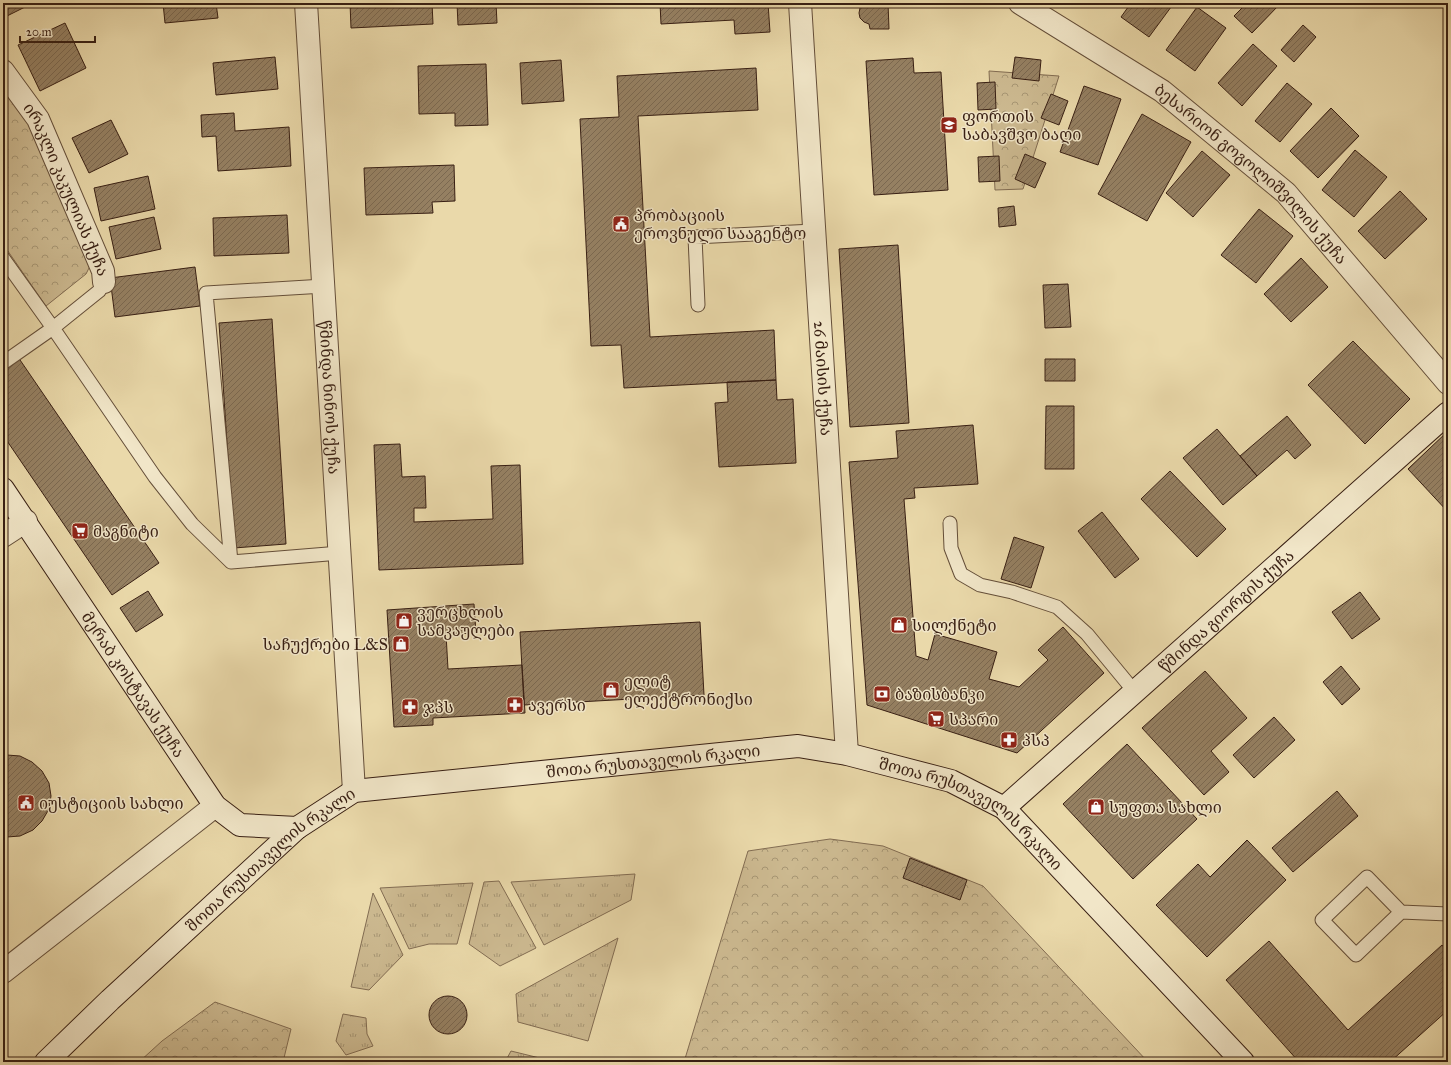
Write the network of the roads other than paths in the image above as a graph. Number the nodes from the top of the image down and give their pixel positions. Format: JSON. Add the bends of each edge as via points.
{"nodes":[{"id":1,"x":306,"y":3,"type":"edge"},
{"id":2,"x":800,"y":3,"type":"edge"},
{"id":3,"x":1020,"y":3,"type":"edge"},
{"id":4,"x":3,"y":70,"type":"edge"},
{"id":5,"x":814,"y":231,"type":"junction"},
{"id":6,"x":3,"y":258,"type":"edge"},
{"id":7,"x":104,"y":282,"type":"joint"},
{"id":8,"x":324,"y":286,"type":"junction"},
{"id":9,"x":698,"y":305,"type":"dead end"},
{"id":10,"x":53,"y":328,"type":"junction"},
{"id":11,"x":3,"y":362,"type":"edge"},
{"id":12,"x":1448,"y":383,"type":"edge"},
{"id":13,"x":1448,"y":413,"type":"edge"},
{"id":14,"x":3,"y":489,"type":"edge"},
{"id":15,"x":26,"y":521,"type":"junction"},
{"id":16,"x":950,"y":523,"type":"dead end"},
{"id":17,"x":3,"y":536,"type":"edge"},
{"id":18,"x":340,"y":553,"type":"junction"},
{"id":19,"x":231,"y":562,"type":"junction"},
{"id":20,"x":1134,"y":691,"type":"junction"},
{"id":21,"x":847,"y":754,"type":"junction"},
{"id":22,"x":354,"y":791,"type":"junction"},
{"id":23,"x":215,"y":806,"type":"junction"},
{"id":24,"x":1004,"y":808,"type":"junction"},
{"id":25,"x":297,"y":828,"type":"junction"},
{"id":26,"x":1401,"y":912,"type":"junction"},
{"id":27,"x":1448,"y":914,"type":"edge"},
{"id":28,"x":3,"y":972,"type":"edge"},
{"id":29,"x":46,"y":1062,"type":"edge"},
{"id":30,"x":1243,"y":1062,"type":"edge"}],
"edges":[{"from":1,"to":8,"type":"street","name":"წმინდა ნინოს ქუჩა"},
{"from":2,"to":5,"type":"street","name":"26 მაისის ქუჩა"},
{"from":3,"to":12,"type":"street","name":"ბესარიონ გოგოლიშვილის ქუჩა","via":[[1162,91],[1286,193]]},
{"from":4,"to":7,"type":"street","name":"ირაკლი კაკულიას ქუჩა","via":[[38,119],[103,271]]},
{"from":5,"to":9,"type":"lane","via":[[695,237]]},
{"from":5,"to":21,"type":"street","name":"26 მაისის ქუჩა"},
{"from":6,"to":10,"type":"lane"},
{"from":7,"to":10,"type":"lane","name":"ირაკლი კაკულიას ქუჩა","via":[[99,291]]},
{"from":8,"to":18,"type":"street","name":"წმინდა ნინოს ქუჩა"},
{"from":8,"to":19,"type":"lane","via":[[206,293]]},
{"from":10,"to":11,"type":"lane","name":"ირაკლი კაკულიას ქუჩა"},
{"from":10,"to":19,"type":"lane","via":[[154,478],[192,524]]},
{"from":13,"to":20,"type":"street","name":"წმინდა გიორგის ქუჩა"},
{"from":14,"to":15,"type":"street","name":"მერაბ კოსტავას ქუჩა"},
{"from":15,"to":17,"type":"street"},
{"from":15,"to":23,"type":"street","name":"მერაბ კოსტავას ქუჩა"},
{"from":16,"to":20,"type":"lane","via":[[951,548],[961,574],[980,585],[1012,592],[1057,607],[1087,634]]},
{"from":18,"to":19,"type":"lane"},
{"from":18,"to":22,"type":"street","name":"წმინდა ნინოს ქუჩა"},
{"from":20,"to":24,"type":"street","name":"წმინდა გიორგის ქუჩა"},
{"from":21,"to":22,"type":"street","name":"შოთა რუსთაველის რკალი","via":[[798,746]]},
{"from":21,"to":24,"type":"street","name":"შოთა რუსთაველის რკალი","via":[[951,781]]},
{"from":22,"to":25,"type":"street","name":"შოთა რუსთაველის რკალი"},
{"from":23,"to":25,"type":"street","name":"მერაბ კოსტავას ქუჩა","via":[[240,825]]},
{"from":23,"to":28,"type":"street"},
{"from":24,"to":30,"type":"street","name":"შოთა რუსთაველის რკალი"},
{"from":25,"to":29,"type":"street","name":"შოთა რუსთაველის რკალი"},
{"from":26,"to":26,"type":"lane","via":[[1356,955],[1322,920],[1367,877]]},
{"from":26,"to":27,"type":"lane"}]}
